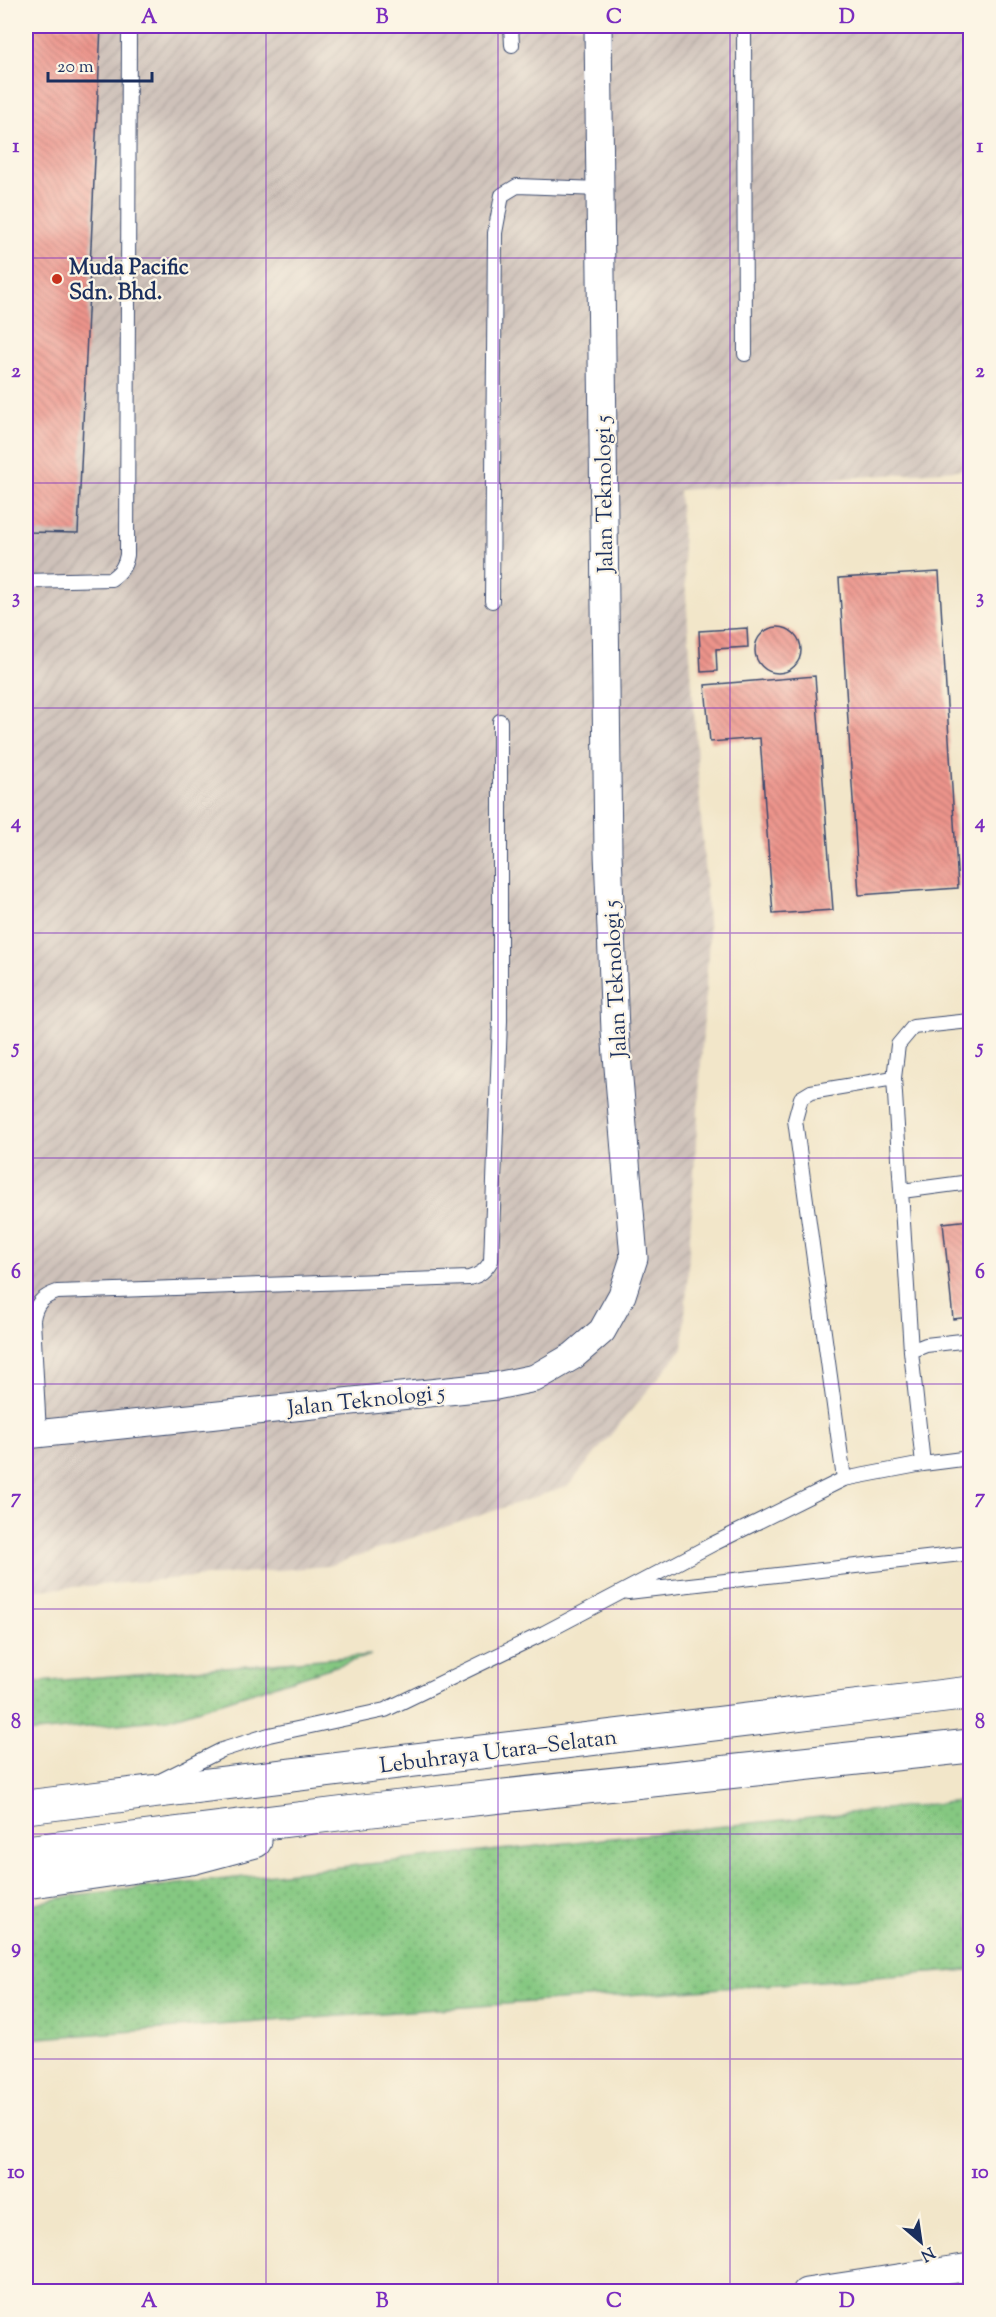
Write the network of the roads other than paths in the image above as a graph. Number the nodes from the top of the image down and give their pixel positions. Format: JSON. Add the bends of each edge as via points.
{"nodes":[{"id":1,"x":129,"y":26,"type":"edge"},
{"id":2,"x":511,"y":26,"type":"edge"},
{"id":3,"x":598,"y":26,"type":"edge"},
{"id":4,"x":744,"y":26,"type":"edge"},
{"id":5,"x":512,"y":45,"type":"dead end"},
{"id":6,"x":600,"y":189,"type":"junction"},
{"id":7,"x":745,"y":354,"type":"dead end"},
{"id":8,"x":26,"y":581,"type":"edge"},
{"id":9,"x":492,"y":601,"type":"dead end"},
{"id":10,"x":500,"y":721,"type":"dead end"},
{"id":11,"x":970,"y":1021,"type":"edge"},
{"id":12,"x":894,"y":1078,"type":"junction"},
{"id":13,"x":970,"y":1182,"type":"edge"},
{"id":14,"x":902,"y":1191,"type":"junction"},
{"id":15,"x":970,"y":1340,"type":"edge"},
{"id":16,"x":911,"y":1351,"type":"junction"},
{"id":17,"x":32,"y":1434,"type":"edge"},
{"id":18,"x":970,"y":1458,"type":"edge"},
{"id":19,"x":922,"y":1464,"type":"junction"},
{"id":20,"x":844,"y":1479,"type":"junction"},
{"id":21,"x":970,"y":1553,"type":"edge"},
{"id":22,"x":620,"y":1593,"type":"junction"},
{"id":23,"x":970,"y":1693,"type":"edge"},
{"id":24,"x":970,"y":1746,"type":"edge"},
{"id":25,"x":134,"y":1794,"type":"junction"},
{"id":26,"x":26,"y":1807,"type":"edge"},
{"id":27,"x":363,"y":1811,"type":"junction"},
{"id":28,"x":26,"y":1852,"type":"edge"},
{"id":29,"x":26,"y":1882,"type":"edge"},
{"id":30,"x":970,"y":2267,"type":"edge"},
{"id":31,"x":806,"y":2292,"type":"edge"}],
"edges":[{"from":1,"to":8,"type":"lane","via":[[127,555],[120,573],[111,579]]},
{"from":2,"to":5,"type":"lane"},
{"from":3,"to":6,"type":"street","name":"Jalan Teknologi 5"},
{"from":4,"to":7,"type":"lane"},
{"from":6,"to":9,"type":"lane","via":[[517,186],[502,195],[495,233]]},
{"from":6,"to":17,"type":"street","name":"Jalan Teknologi 5","via":[[608,864],[615,1032],[633,1258],[622,1295],[602,1331],[573,1356],[535,1378],[496,1386]]},
{"from":10,"to":17,"type":"lane","via":[[500,1021],[491,1261],[486,1269],[469,1278],[47,1295],[34,1310]]},
{"from":11,"to":12,"type":"lane","via":[[913,1027],[898,1046]]},
{"from":12,"to":14,"type":"lane"},
{"from":12,"to":20,"type":"lane","via":[[811,1092],[801,1098],[795,1120]]},
{"from":13,"to":14,"type":"lane"},
{"from":14,"to":16,"type":"lane"},
{"from":15,"to":16,"type":"lane","via":[[926,1345]]},
{"from":16,"to":19,"type":"lane"},
{"from":18,"to":19,"type":"lane"},
{"from":19,"to":20,"type":"lane"},
{"from":20,"to":22,"type":"lane"},
{"from":21,"to":22,"type":"lane"},
{"from":22,"to":25,"type":"lane","via":[[385,1710],[269,1735],[222,1750]]},
{"from":23,"to":25,"type":"highway","name":"Lebuhraya Utara–Selatan"},
{"from":24,"to":27,"type":"highway","name":"Lebuhraya Utara–Selatan"},
{"from":25,"to":26,"type":"highway","name":"Lebuhraya Utara–Selatan"},
{"from":27,"to":28,"type":"highway","name":"Lebuhraya Utara–Selatan"},
{"from":27,"to":29,"type":"highway","via":[[191,1858]]},
{"from":30,"to":31,"type":"street"}]}
